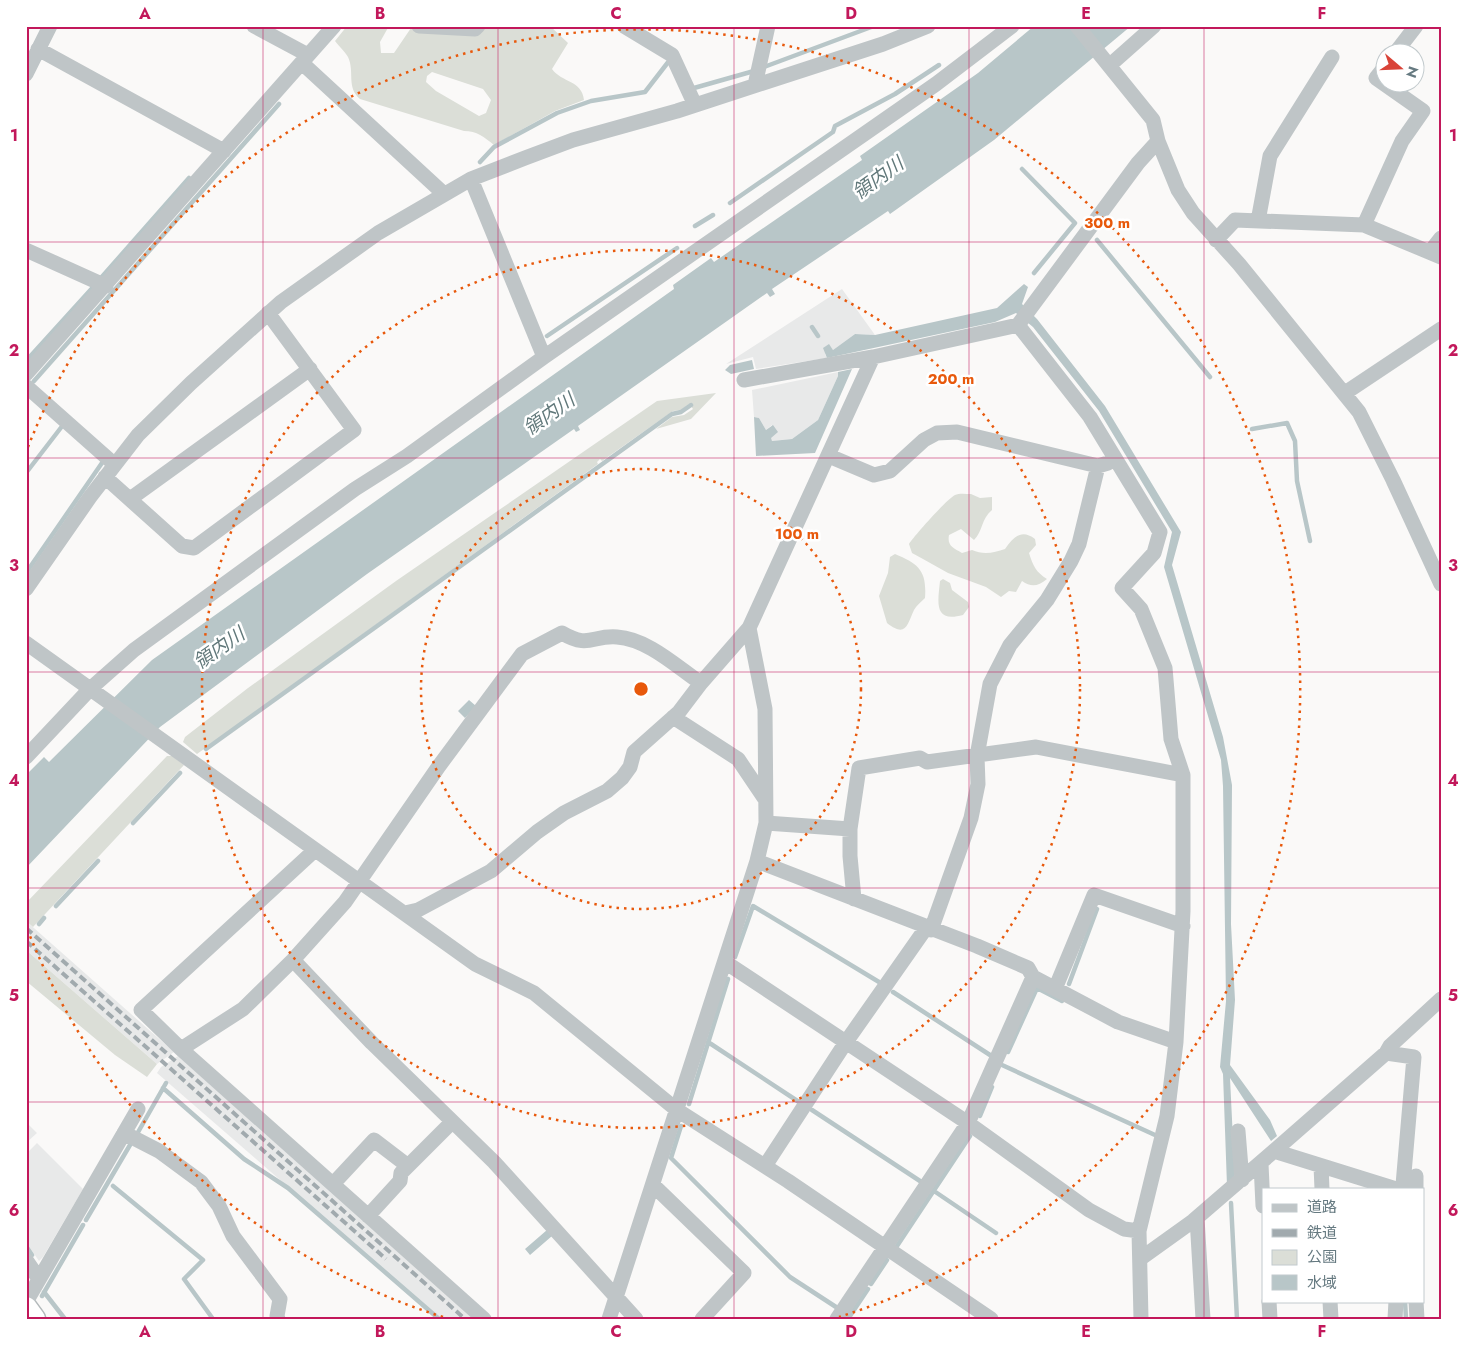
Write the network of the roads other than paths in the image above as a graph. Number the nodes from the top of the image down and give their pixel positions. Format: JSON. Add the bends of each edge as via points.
{"nodes":[{"id":1,"x":50,"y":26,"type":"edge"},
{"id":2,"x":254,"y":26,"type":"edge"},
{"id":3,"x":334,"y":26,"type":"edge"},
{"id":4,"x":419,"y":26,"type":"edge"},
{"id":5,"x":478,"y":26,"type":"edge"},
{"id":6,"x":624,"y":26,"type":"edge"},
{"id":7,"x":768,"y":26,"type":"edge"},
{"id":8,"x":928,"y":26,"type":"edge"},
{"id":9,"x":1012,"y":26,"type":"edge"},
{"id":10,"x":1077,"y":26,"type":"edge"},
{"id":11,"x":1154,"y":26,"type":"edge"},
{"id":12,"x":1416,"y":26,"type":"edge"},
{"id":13,"x":1404,"y":42,"type":"edge"},
{"id":14,"x":38,"y":49,"type":"junction"},
{"id":15,"x":1332,"y":57,"type":"dead end"},
{"id":16,"x":305,"y":59,"type":"junction"},
{"id":17,"x":1107,"y":62,"type":"junction"},
{"id":18,"x":26,"y":74,"type":"edge"},
{"id":19,"x":755,"y":85,"type":"junction"},
{"id":20,"x":1396,"y":92,"type":"edge"},
{"id":21,"x":695,"y":105,"type":"junction"},
{"id":22,"x":1158,"y":141,"type":"junction"},
{"id":23,"x":224,"y":151,"type":"junction"},
{"id":24,"x":471,"y":179,"type":"junction"},
{"id":25,"x":443,"y":193,"type":"junction"},
{"id":26,"x":1258,"y":221,"type":"junction"},
{"id":27,"x":1364,"y":225,"type":"junction"},
{"id":28,"x":1441,"y":238,"type":"edge"},
{"id":29,"x":1216,"y":240,"type":"junction"},
{"id":30,"x":26,"y":250,"type":"edge"},
{"id":31,"x":1436,"y":255,"type":"edge"},
{"id":32,"x":106,"y":286,"type":"junction"},
{"id":33,"x":268,"y":313,"type":"junction"},
{"id":34,"x":1024,"y":318,"type":"junction"},
{"id":35,"x":1441,"y":329,"type":"edge"},
{"id":36,"x":544,"y":357,"type":"junction"},
{"id":37,"x":873,"y":357,"type":"junction"},
{"id":38,"x":310,"y":369,"type":"junction"},
{"id":39,"x":26,"y":374,"type":"edge"},
{"id":40,"x":744,"y":380,"type":"dead end"},
{"id":41,"x":26,"y":386,"type":"edge"},
{"id":42,"x":1345,"y":393,"type":"junction"},
{"id":43,"x":829,"y":456,"type":"junction"},
{"id":44,"x":1116,"y":460,"type":"junction"},
{"id":45,"x":114,"y":464,"type":"junction"},
{"id":46,"x":1098,"y":466,"type":"junction"},
{"id":47,"x":105,"y":477,"type":"junction"},
{"id":48,"x":130,"y":499,"type":"junction"},
{"id":49,"x":1435,"y":553,"type":"edge"},
{"id":50,"x":1441,"y":584,"type":"edge"},
{"id":51,"x":26,"y":589,"type":"edge"},
{"id":52,"x":749,"y":628,"type":"junction"},
{"id":53,"x":26,"y":643,"type":"edge"},
{"id":54,"x":701,"y":683,"type":"junction"},
{"id":55,"x":90,"y":689,"type":"junction"},
{"id":56,"x":673,"y":717,"type":"junction"},
{"id":57,"x":977,"y":756,"type":"junction"},
{"id":58,"x":26,"y":757,"type":"edge"},
{"id":59,"x":1183,"y":775,"type":"junction"},
{"id":60,"x":766,"y":801,"type":"junction"},
{"id":61,"x":766,"y":822,"type":"junction"},
{"id":62,"x":850,"y":829,"type":"junction"},
{"id":63,"x":315,"y":850,"type":"junction"},
{"id":64,"x":757,"y":861,"type":"junction"},
{"id":65,"x":358,"y":881,"type":"junction"},
{"id":66,"x":854,"y":900,"type":"junction"},
{"id":67,"x":405,"y":913,"type":"junction"},
{"id":68,"x":1183,"y":926,"type":"junction"},
{"id":69,"x":928,"y":929,"type":"junction"},
{"id":70,"x":293,"y":960,"type":"junction"},
{"id":71,"x":725,"y":962,"type":"junction"},
{"id":72,"x":1033,"y":978,"type":"junction"},
{"id":73,"x":1055,"y":989,"type":"junction"},
{"id":74,"x":1441,"y":999,"type":"edge"},
{"id":75,"x":846,"y":1042,"type":"junction"},
{"id":76,"x":1176,"y":1042,"type":"junction"},
{"id":77,"x":180,"y":1049,"type":"junction"},
{"id":78,"x":1386,"y":1053,"type":"junction"},
{"id":79,"x":138,"y":1109,"type":"dead end"},
{"id":80,"x":677,"y":1110,"type":"junction"},
{"id":81,"x":452,"y":1122,"type":"junction"},
{"id":82,"x":968,"y":1122,"type":"junction"},
{"id":83,"x":1238,"y":1131,"type":"dead end"},
{"id":84,"x":124,"y":1132,"type":"junction"},
{"id":85,"x":1274,"y":1151,"type":"junction"},
{"id":86,"x":1261,"y":1164,"type":"junction"},
{"id":87,"x":408,"y":1166,"type":"junction"},
{"id":88,"x":765,"y":1166,"type":"junction"},
{"id":89,"x":1321,"y":1166,"type":"junction"},
{"id":90,"x":1242,"y":1180,"type":"junction"},
{"id":91,"x":333,"y":1184,"type":"junction"},
{"id":92,"x":653,"y":1185,"type":"junction"},
{"id":93,"x":1262,"y":1188,"type":"edge"},
{"id":94,"x":1322,"y":1188,"type":"edge"},
{"id":95,"x":1403,"y":1188,"type":"edge"},
{"id":96,"x":368,"y":1216,"type":"junction"},
{"id":97,"x":1197,"y":1218,"type":"junction"},
{"id":98,"x":1139,"y":1231,"type":"junction"},
{"id":99,"x":886,"y":1248,"type":"junction"},
{"id":100,"x":26,"y":1260,"type":"edge"},
{"id":101,"x":1140,"y":1260,"type":"junction"},
{"id":102,"x":39,"y":1279,"type":"junction"},
{"id":103,"x":616,"y":1298,"type":"junction"},
{"id":104,"x":26,"y":1302,"type":"edge"},
{"id":105,"x":1269,"y":1302,"type":"edge"},
{"id":106,"x":1330,"y":1302,"type":"edge"},
{"id":107,"x":1396,"y":1302,"type":"edge"},
{"id":108,"x":1416,"y":1302,"type":"edge"},
{"id":109,"x":26,"y":1308,"type":"edge"},
{"id":110,"x":34,"y":1319,"type":"edge"},
{"id":111,"x":278,"y":1319,"type":"edge"},
{"id":112,"x":484,"y":1319,"type":"edge"},
{"id":113,"x":609,"y":1319,"type":"edge"},
{"id":114,"x":636,"y":1319,"type":"edge"},
{"id":115,"x":702,"y":1319,"type":"edge"},
{"id":116,"x":837,"y":1319,"type":"edge"},
{"id":117,"x":991,"y":1319,"type":"edge"},
{"id":118,"x":1141,"y":1319,"type":"edge"},
{"id":119,"x":1203,"y":1319,"type":"edge"},
{"id":120,"x":1270,"y":1319,"type":"edge"},
{"id":121,"x":1331,"y":1319,"type":"edge"},
{"id":122,"x":1395,"y":1319,"type":"edge"},
{"id":123,"x":1417,"y":1319,"type":"edge"}],
"edges":[{"from":1,"to":14,"type":"street"},
{"from":2,"to":16,"type":"street"},
{"from":3,"to":16,"type":"street"},
{"from":4,"to":5,"type":"street","via":[[475,29]]},
{"from":6,"to":21,"type":"street","via":[[672,55]]},
{"from":7,"to":19,"type":"street"},
{"from":8,"to":19,"type":"street","via":[[883,44]]},
{"from":9,"to":36,"type":"street","via":[[936,84]]},
{"from":10,"to":17,"type":"street"},
{"from":11,"to":17,"type":"street"},
{"from":12,"to":13,"type":"street"},
{"from":14,"to":18,"type":"street"},
{"from":14,"to":23,"type":"street"},
{"from":15,"to":26,"type":"street","via":[[1270,156]]},
{"from":16,"to":23,"type":"street"},
{"from":16,"to":25,"type":"street"},
{"from":17,"to":22,"type":"street","via":[[1153,120]]},
{"from":19,"to":21,"type":"street"},
{"from":20,"to":27,"type":"street","via":[[1423,111],[1402,141]]},
{"from":21,"to":24,"type":"street","via":[[573,140]]},
{"from":22,"to":29,"type":"street","via":[[1178,190]]},
{"from":22,"to":34,"type":"street","via":[[1138,163]]},
{"from":23,"to":32,"type":"street"},
{"from":24,"to":25,"type":"street"},
{"from":24,"to":36,"type":"street"},
{"from":25,"to":33,"type":"street","via":[[339,258]]},
{"from":26,"to":27,"type":"street"},
{"from":26,"to":29,"type":"street","via":[[1235,220]]},
{"from":27,"to":31,"type":"street"},
{"from":28,"to":31,"type":"street"},
{"from":29,"to":42,"type":"street"},
{"from":30,"to":32,"type":"street"},
{"from":32,"to":39,"type":"street"},
{"from":33,"to":38,"type":"street"},
{"from":33,"to":45,"type":"street","via":[[171,402]]},
{"from":34,"to":37,"type":"street"},
{"from":34,"to":44,"type":"street"},
{"from":35,"to":42,"type":"street"},
{"from":36,"to":55,"type":"street","via":[[134,650]]},
{"from":37,"to":40,"type":"street"},
{"from":37,"to":43,"type":"street"},
{"from":38,"to":48,"type":"street"},
{"from":38,"to":48,"type":"street","via":[[354,430],[194,548],[182,546]]},
{"from":41,"to":45,"type":"street"},
{"from":42,"to":49,"type":"street","via":[[1359,412]]},
{"from":43,"to":46,"type":"street","via":[[874,474],[890,471],[924,440],[937,433],[957,432]]},
{"from":43,"to":52,"type":"street"},
{"from":44,"to":46,"type":"street"},
{"from":44,"to":59,"type":"street","via":[[1160,532],[1154,554],[1122,588],[1141,609],[1165,668],[1171,739]]},
{"from":45,"to":47,"type":"street"},
{"from":46,"to":57,"type":"street","via":[[1079,544],[1071,561],[1047,600],[1010,645],[990,684]]},
{"from":47,"to":48,"type":"street"},
{"from":47,"to":51,"type":"street"},
{"from":49,"to":50,"type":"street"},
{"from":52,"to":54,"type":"street"},
{"from":52,"to":60,"type":"street","via":[[765,709]]},
{"from":53,"to":55,"type":"street"},
{"from":54,"to":56,"type":"street"},
{"from":54,"to":65,"type":"street","via":[[652,650],[618,637],[577,642],[562,633],[522,654]]},
{"from":55,"to":58,"type":"street"},
{"from":55,"to":63,"type":"street"},
{"from":56,"to":60,"type":"street","via":[[738,759]]},
{"from":56,"to":67,"type":"street","via":[[634,752],[630,767],[607,791],[564,813],[491,871],[418,910]]},
{"from":57,"to":59,"type":"street","via":[[1036,747]]},
{"from":57,"to":62,"type":"street","via":[[927,762],[920,758],[859,768]]},
{"from":57,"to":69,"type":"street","via":[[978,784],[971,818]]},
{"from":59,"to":68,"type":"street"},
{"from":60,"to":61,"type":"street"},
{"from":61,"to":62,"type":"street"},
{"from":61,"to":64,"type":"street"},
{"from":62,"to":66,"type":"street"},
{"from":63,"to":65,"type":"street"},
{"from":63,"to":77,"type":"street","via":[[141,1010]]},
{"from":64,"to":66,"type":"street"},
{"from":64,"to":71,"type":"street"},
{"from":65,"to":67,"type":"street"},
{"from":65,"to":70,"type":"street","via":[[333,917]]},
{"from":66,"to":69,"type":"street"},
{"from":67,"to":80,"type":"street","via":[[475,964],[534,993]]},
{"from":68,"to":73,"type":"street","via":[[1094,895]]},
{"from":68,"to":76,"type":"street"},
{"from":69,"to":72,"type":"street","via":[[1028,968]]},
{"from":69,"to":75,"type":"street"},
{"from":70,"to":77,"type":"street","via":[[242,1009]]},
{"from":70,"to":81,"type":"street"},
{"from":71,"to":75,"type":"street"},
{"from":71,"to":80,"type":"street"},
{"from":72,"to":73,"type":"street"},
{"from":72,"to":82,"type":"street"},
{"from":73,"to":76,"type":"street","via":[[1118,1022]]},
{"from":74,"to":78,"type":"street"},
{"from":75,"to":82,"type":"street"},
{"from":75,"to":88,"type":"street"},
{"from":76,"to":98,"type":"street","via":[[1167,1116]]},
{"from":77,"to":91,"type":"street"},
{"from":78,"to":85,"type":"street"},
{"from":78,"to":95,"type":"street","via":[[1414,1058]]},
{"from":79,"to":84,"type":"street"},
{"from":80,"to":88,"type":"street"},
{"from":80,"to":92,"type":"street"},
{"from":81,"to":87,"type":"street"},
{"from":81,"to":103,"type":"street","via":[[494,1162]]},
{"from":82,"to":98,"type":"street","via":[[1089,1210],[1124,1229]]},
{"from":82,"to":99,"type":"street"},
{"from":83,"to":90,"type":"street"},
{"from":84,"to":102,"type":"street"},
{"from":84,"to":111,"type":"street","via":[[159,1151],[201,1182],[219,1206],[233,1236],[280,1299]]},
{"from":85,"to":86,"type":"street"},
{"from":85,"to":89,"type":"street"},
{"from":86,"to":90,"type":"street"},
{"from":86,"to":93,"type":"street"},
{"from":87,"to":91,"type":"street","via":[[374,1140]]},
{"from":87,"to":96,"type":"street","via":[[401,1173],[400,1181]]},
{"from":88,"to":99,"type":"street"},
{"from":89,"to":94,"type":"street"},
{"from":89,"to":95,"type":"street"},
{"from":90,"to":97,"type":"street"},
{"from":91,"to":96,"type":"street"},
{"from":92,"to":103,"type":"street"},
{"from":92,"to":115,"type":"street","via":[[744,1273]]},
{"from":96,"to":112,"type":"street"},
{"from":97,"to":101,"type":"street"},
{"from":97,"to":119,"type":"street"},
{"from":98,"to":101,"type":"street"},
{"from":99,"to":116,"type":"street"},
{"from":99,"to":117,"type":"street"},
{"from":100,"to":102,"type":"street"},
{"from":101,"to":118,"type":"street"},
{"from":102,"to":104,"type":"street"},
{"from":103,"to":113,"type":"street"},
{"from":103,"to":114,"type":"street"},
{"from":105,"to":120,"type":"street"},
{"from":106,"to":121,"type":"street"},
{"from":107,"to":122,"type":"street"},
{"from":108,"to":123,"type":"street"},
{"from":109,"to":110,"type":"highway"}]}
